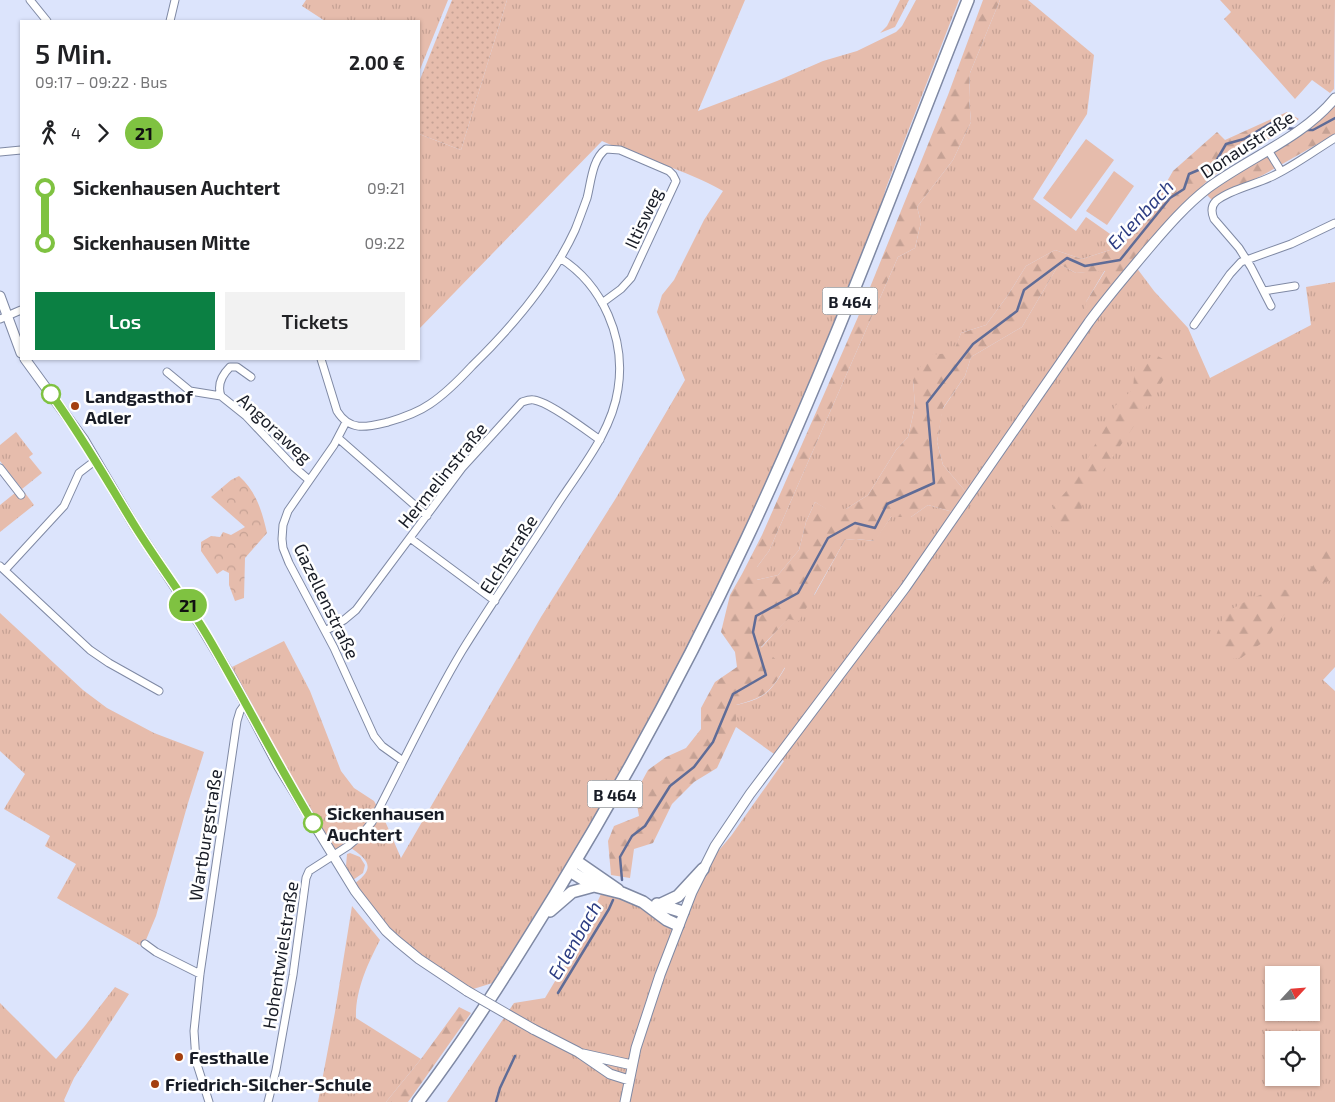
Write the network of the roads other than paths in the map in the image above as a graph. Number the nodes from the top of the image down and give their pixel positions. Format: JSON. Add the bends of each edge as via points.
{"nodes":[{"id":1,"x":30,"y":0,"type":"edge"},
{"id":2,"x":175,"y":0,"type":"edge"},
{"id":3,"x":968,"y":0,"type":"edge"},
{"id":4,"x":46,"y":20,"type":"edge"},
{"id":5,"x":170,"y":20,"type":"edge"},
{"id":6,"x":1335,"y":98,"type":"edge"},
{"id":7,"x":1335,"y":138,"type":"edge"},
{"id":8,"x":20,"y":150,"type":"edge"},
{"id":9,"x":1268,"y":150,"type":"junction"},
{"id":10,"x":0,"y":152,"type":"edge"},
{"id":11,"x":1281,"y":171,"type":"junction"},
{"id":12,"x":1335,"y":223,"type":"edge"},
{"id":13,"x":560,"y":258,"type":"junction"},
{"id":14,"x":1246,"y":259,"type":"junction"},
{"id":15,"x":1295,"y":286,"type":"dead end"},
{"id":16,"x":1264,"y":291,"type":"junction"},
{"id":17,"x":0,"y":296,"type":"edge"},
{"id":18,"x":602,"y":303,"type":"junction"},
{"id":19,"x":1271,"y":306,"type":"dead end"},
{"id":20,"x":20,"y":310,"type":"edge"},
{"id":21,"x":5,"y":318,"type":"edge"},
{"id":22,"x":1194,"y":325,"type":"dead end"},
{"id":23,"x":20,"y":351,"type":"edge"},
{"id":24,"x":26,"y":360,"type":"edge"},
{"id":25,"x":321,"y":360,"type":"edge"},
{"id":26,"x":167,"y":372,"type":"dead end"},
{"id":27,"x":251,"y":377,"type":"dead end"},
{"id":28,"x":221,"y":396,"type":"junction"},
{"id":29,"x":346,"y":422,"type":"junction"},
{"id":30,"x":338,"y":438,"type":"junction"},
{"id":31,"x":600,"y":440,"type":"junction"},
{"id":32,"x":96,"y":460,"type":"junction"},
{"id":33,"x":0,"y":468,"type":"edge"},
{"id":34,"x":309,"y":480,"type":"junction"},
{"id":35,"x":21,"y":495,"type":"dead end"},
{"id":36,"x":427,"y":516,"type":"junction"},
{"id":37,"x":410,"y":538,"type":"junction"},
{"id":38,"x":3,"y":568,"type":"edge"},
{"id":39,"x":495,"y":601,"type":"junction"},
{"id":40,"x":325,"y":631,"type":"junction"},
{"id":41,"x":160,"y":691,"type":"dead end"},
{"id":42,"x":245,"y":704,"type":"junction"},
{"id":43,"x":403,"y":761,"type":"junction"},
{"id":44,"x":334,"y":856,"type":"junction"},
{"id":45,"x":573,"y":866,"type":"junction"},
{"id":46,"x":703,"y":869,"type":"junction"},
{"id":47,"x":594,"y":886,"type":"junction"},
{"id":48,"x":622,"y":893,"type":"junction"},
{"id":49,"x":643,"y":902,"type":"junction"},
{"id":50,"x":659,"y":904,"type":"junction"},
{"id":51,"x":683,"y":912,"type":"junction"},
{"id":52,"x":538,"y":923,"type":"junction"},
{"id":53,"x":678,"y":925,"type":"junction"},
{"id":54,"x":145,"y":944,"type":"dead end"},
{"id":55,"x":200,"y":974,"type":"junction"},
{"id":56,"x":578,"y":1052,"type":"junction"},
{"id":57,"x":632,"y":1065,"type":"junction"},
{"id":58,"x":629,"y":1080,"type":"junction"},
{"id":59,"x":209,"y":1102,"type":"edge"},
{"id":60,"x":268,"y":1102,"type":"edge"},
{"id":61,"x":418,"y":1102,"type":"edge"},
{"id":62,"x":625,"y":1102,"type":"edge"}],
"edges":[{"from":1,"to":4,"type":"street"},
{"from":2,"to":5,"type":"street"},
{"from":3,"to":45,"type":"main road","number":"B 464","via":[[848,304],[763,504],[667,699]]},
{"from":6,"to":9,"type":"street","name":"Donaustraße","via":[[1304,127]]},
{"from":7,"to":11,"type":"street"},
{"from":8,"to":10,"type":"street"},
{"from":9,"to":11,"type":"street"},
{"from":9,"to":46,"type":"street","name":"Donaustraße","via":[[1192,202],[1117,286],[905,588],[740,808]]},
{"from":11,"to":14,"type":"street","via":[[1226,195],[1212,206],[1214,219]]},
{"from":12,"to":14,"type":"street","via":[[1291,244]]},
{"from":13,"to":18,"type":"street","name":"Elchstraße","via":[[586,280]]},
{"from":13,"to":18,"type":"street","name":"Iltisweg","via":[[578,222],[597,159],[606,149],[620,150],[673,175],[676,182],[631,278],[621,290]]},
{"from":13,"to":29,"type":"street","via":[[536,294],[503,333],[439,398],[398,419],[359,427]]},
{"from":14,"to":16,"type":"street"},
{"from":14,"to":22,"type":"street","via":[[1236,266]]},
{"from":15,"to":16,"type":"street"},
{"from":16,"to":19,"type":"street"},
{"from":17,"to":21,"type":"street"},
{"from":18,"to":31,"type":"street","name":"Elchstraße","via":[[617,342],[619,373],[614,409]]},
{"from":20,"to":21,"type":"street"},
{"from":21,"to":23,"type":"street"},
{"from":24,"to":32,"type":"street"},
{"from":25,"to":29,"type":"street","via":[[337,411]]},
{"from":26,"to":28,"type":"street","name":"Angoraweg","via":[[190,391]]},
{"from":27,"to":28,"type":"street","name":"Angoraweg","via":[[236,367],[230,367],[220,383]]},
{"from":28,"to":34,"type":"street","name":"Angoraweg","via":[[246,416]]},
{"from":29,"to":30,"type":"street","name":"Gazellenstraße"},
{"from":30,"to":34,"type":"street","name":"Gazellenstraße"},
{"from":30,"to":36,"type":"street"},
{"from":31,"to":36,"type":"street","name":"Hermelinstraße","via":[[568,417],[539,402],[522,402],[462,468]]},
{"from":31,"to":39,"type":"street","name":"Elchstraße"},
{"from":32,"to":38,"type":"street","via":[[79,473],[64,506]]},
{"from":32,"to":42,"type":"street","via":[[134,525],[203,629]]},
{"from":33,"to":35,"type":"street"},
{"from":34,"to":40,"type":"street","name":"Gazellenstraße","via":[[288,512],[282,539],[289,563]]},
{"from":36,"to":37,"type":"street","name":"Hermelinstraße"},
{"from":37,"to":39,"type":"street"},
{"from":37,"to":40,"type":"street","name":"Hermelinstraße","via":[[356,610]]},
{"from":38,"to":41,"type":"street","via":[[90,650]]},
{"from":39,"to":43,"type":"street","name":"Elchstraße","via":[[460,655]]},
{"from":40,"to":43,"type":"street","name":"Gazellenstraße","via":[[374,736]]},
{"from":42,"to":44,"type":"street"},
{"from":42,"to":55,"type":"street","name":"Wartburgstraße","via":[[237,721]]},
{"from":43,"to":44,"type":"street","name":"Elchstraße","via":[[368,828]]},
{"from":44,"to":56,"type":"street","bridge":true,"via":[[355,891],[386,931],[419,959],[467,991]]},
{"from":44,"to":60,"type":"street","name":"Hohentwielstraße","via":[[314,867],[306,878],[293,975]]},
{"from":45,"to":47,"type":"main road"},
{"from":45,"to":48,"type":"main road","via":[[601,877]]},
{"from":45,"to":52,"type":"main road","number":"B 464"},
{"from":46,"to":50,"type":"main road","via":[[678,896]]},
{"from":46,"to":51,"type":"street","name":"Donaustraße"},
{"from":47,"to":48,"type":"main road"},
{"from":47,"to":52,"type":"main road","via":[[572,892]]},
{"from":48,"to":49,"type":"main road"},
{"from":49,"to":50,"type":"main road"},
{"from":49,"to":53,"type":"main road"},
{"from":50,"to":51,"type":"main road"},
{"from":51,"to":53,"type":"street","name":"Donaustraße"},
{"from":52,"to":61,"type":"main road","number":"B 464"},
{"from":53,"to":57,"type":"street","name":"Donaustraße","via":[[647,1011]]},
{"from":54,"to":55,"type":"street"},
{"from":55,"to":59,"type":"street","name":"Wartburgstraße","via":[[194,1048]]},
{"from":56,"to":57,"type":"street"},
{"from":56,"to":58,"type":"street","via":[[610,1074]]},
{"from":57,"to":58,"type":"street","name":"Donaustraße"},
{"from":58,"to":62,"type":"street","name":"Donaustraße"}]}
